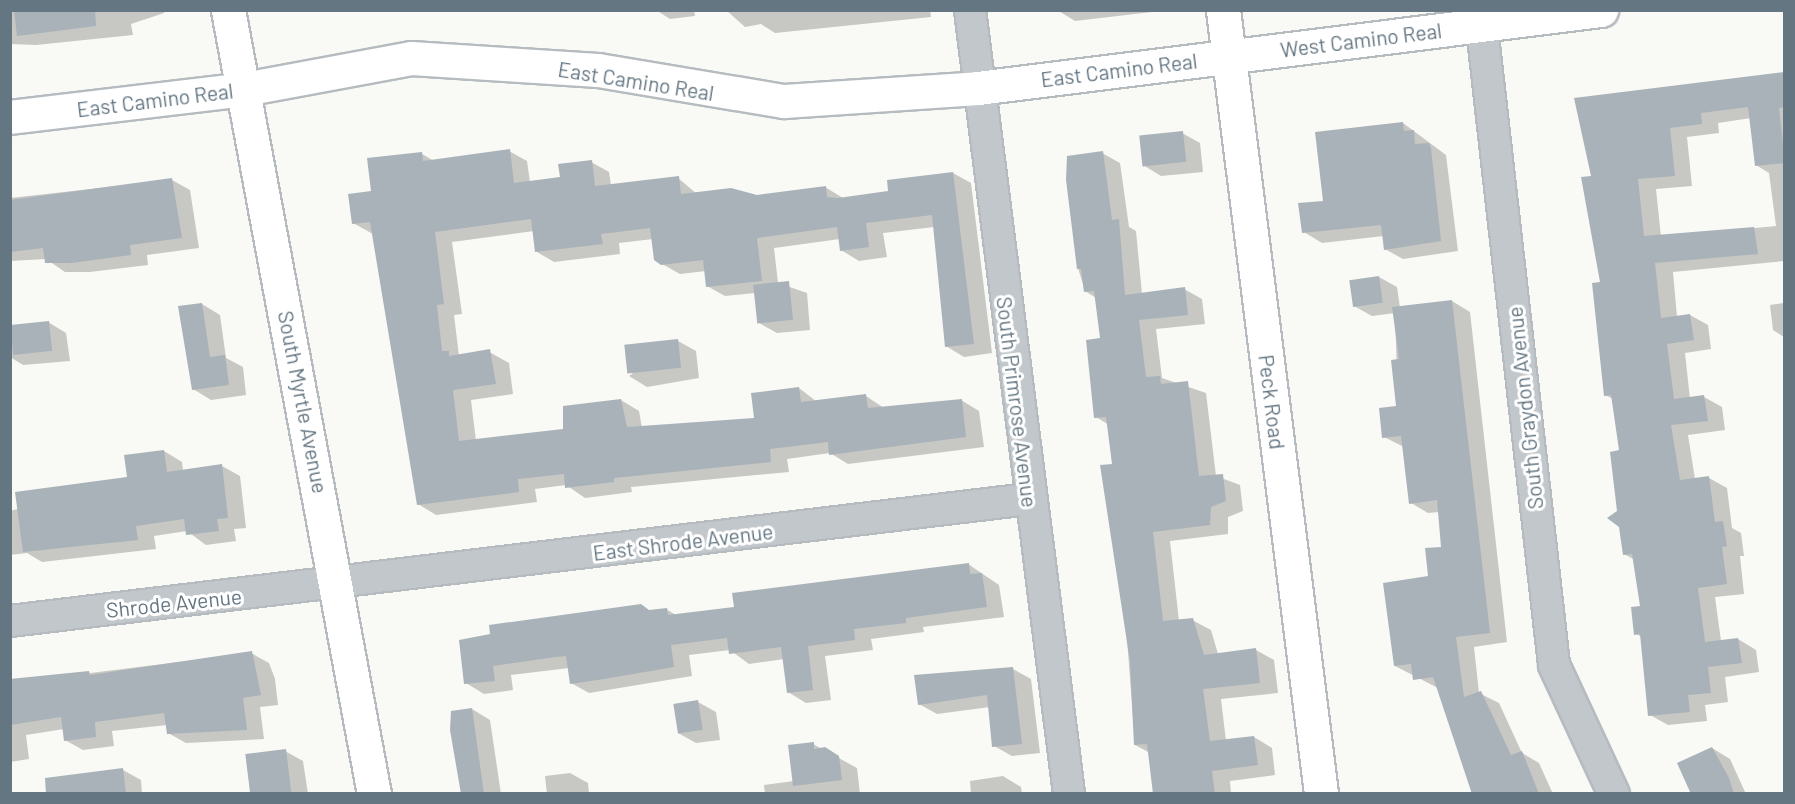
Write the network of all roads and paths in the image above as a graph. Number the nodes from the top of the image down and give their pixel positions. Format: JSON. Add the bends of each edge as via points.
{"nodes":[{"id":1,"x":228,"y":10,"type":"edge"},
{"id":2,"x":970,"y":10,"type":"edge"},
{"id":3,"x":1223,"y":10,"type":"edge"},
{"id":4,"x":1600,"y":10,"type":"edge"},
{"id":5,"x":1481,"y":18,"type":"edge"},
{"id":6,"x":1228,"y":57,"type":"junction"},
{"id":7,"x":978,"y":88,"type":"junction"},
{"id":8,"x":244,"y":89,"type":"junction"},
{"id":9,"x":10,"y":117,"type":"edge"},
{"id":10,"x":1029,"y":499,"type":"junction"},
{"id":11,"x":337,"y":585,"type":"junction"},
{"id":12,"x":10,"y":621,"type":"edge"},
{"id":13,"x":374,"y":794,"type":"edge"},
{"id":14,"x":1069,"y":794,"type":"edge"},
{"id":15,"x":1322,"y":794,"type":"edge"},
{"id":16,"x":1614,"y":794,"type":"edge"}],
"edges":[{"from":1,"to":8,"type":"street","name":"South Myrtle Avenue"},
{"from":2,"to":7,"type":"street","name":"South Primrose Avenue"},
{"from":3,"to":6,"type":"street","name":"Peck Road"},
{"from":4,"to":5,"type":"street","name":"West Camino Real"},
{"from":5,"to":6,"type":"street","name":"West Camino Real"},
{"from":5,"to":16,"type":"street","name":"South Graydon Avenue","via":[[1554,665]]},
{"from":6,"to":7,"type":"street","name":"East Camino Real"},
{"from":6,"to":15,"type":"street","name":"Peck Road"},
{"from":7,"to":8,"type":"street","name":"East Camino Real","via":[[784,101],[598,70],[411,58]]},
{"from":7,"to":10,"type":"street","name":"South Primrose Avenue"},
{"from":8,"to":9,"type":"street","name":"East Camino Real"},
{"from":8,"to":11,"type":"street","name":"South Myrtle Avenue"},
{"from":10,"to":11,"type":"street","name":"East Shrode Avenue"},
{"from":10,"to":14,"type":"street","name":"South Primrose Avenue"},
{"from":11,"to":12,"type":"street","name":"Shrode Avenue"},
{"from":11,"to":13,"type":"street","name":"South Myrtle Avenue"}]}
